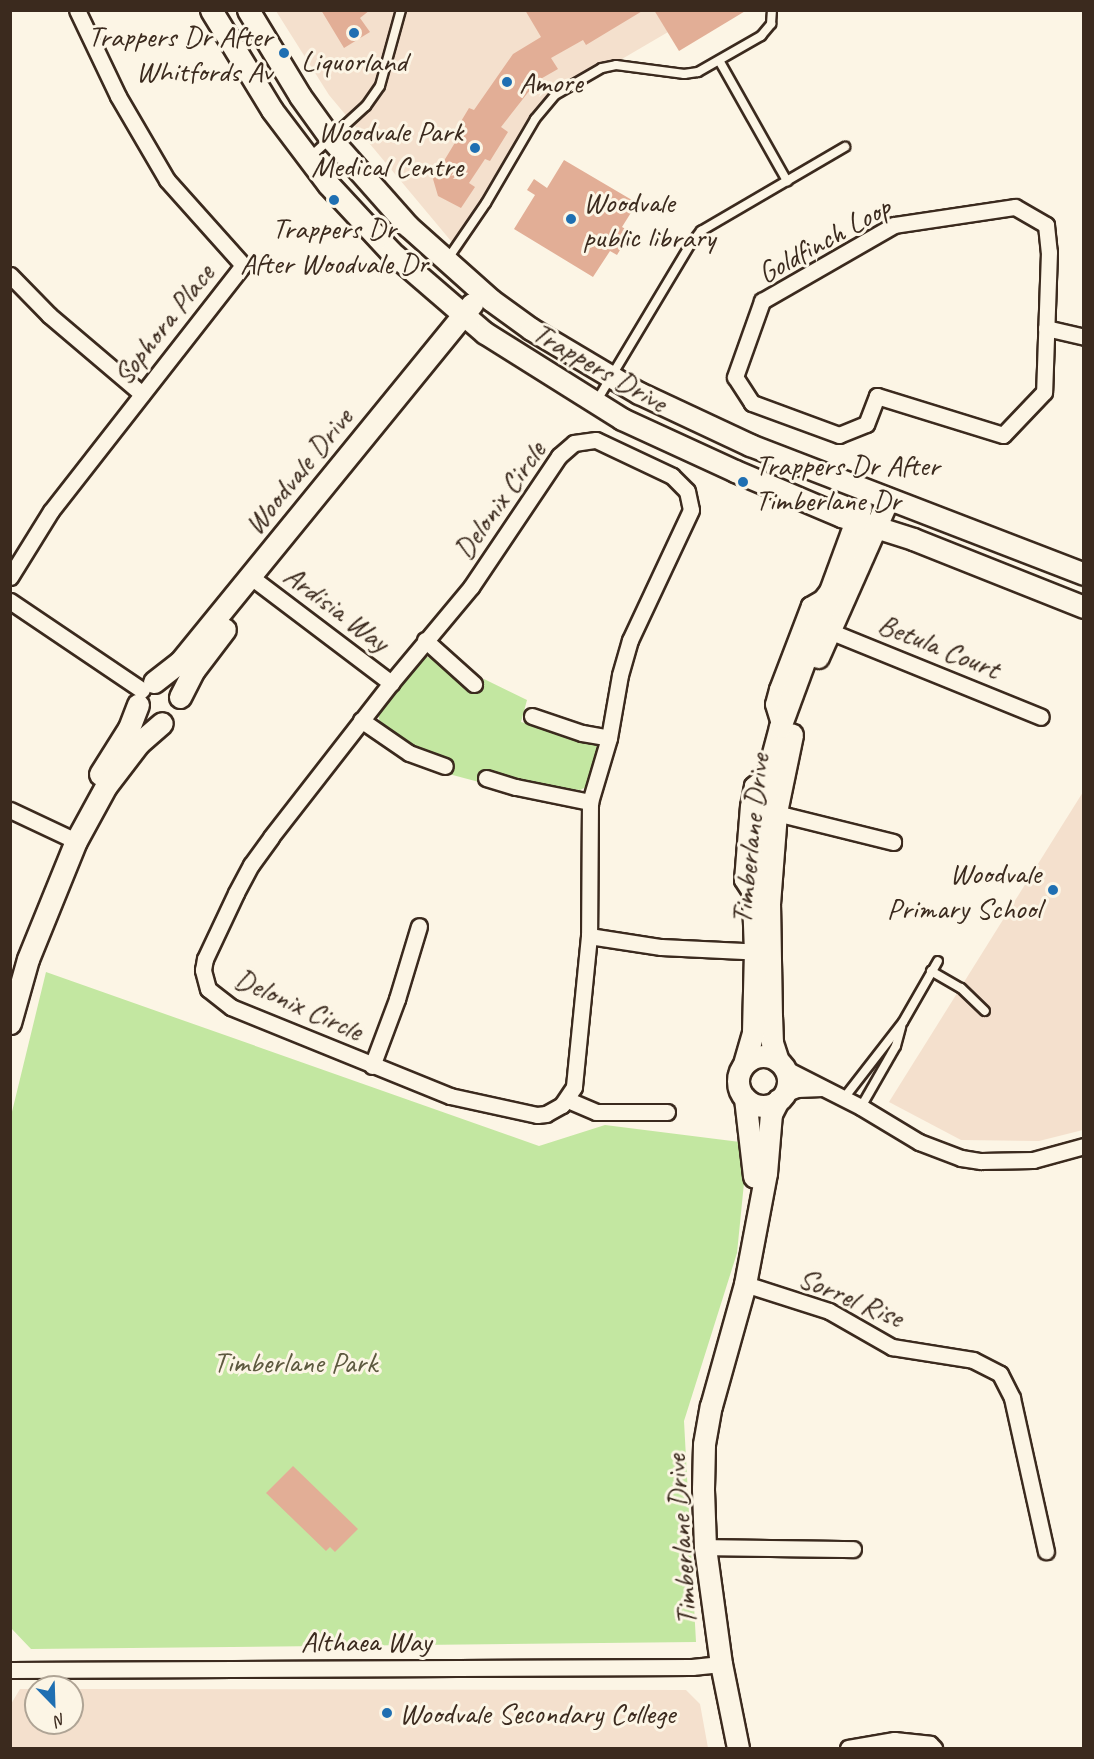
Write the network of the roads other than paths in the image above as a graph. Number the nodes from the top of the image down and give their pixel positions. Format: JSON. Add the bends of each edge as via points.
{"nodes":[{"id":1,"x":77,"y":10,"type":"edge"},
{"id":2,"x":211,"y":10,"type":"edge"},
{"id":3,"x":248,"y":10,"type":"edge"},
{"id":4,"x":400,"y":10,"type":"edge"},
{"id":5,"x":772,"y":10,"type":"edge"},
{"id":6,"x":720,"y":62,"type":"junction"},
{"id":7,"x":331,"y":139,"type":"junction"},
{"id":8,"x":845,"y":147,"type":"dead end"},
{"id":9,"x":308,"y":159,"type":"junction"},
{"id":10,"x":787,"y":181,"type":"junction"},
{"id":11,"x":447,"y":261,"type":"junction"},
{"id":12,"x":12,"y":279,"type":"edge"},
{"id":13,"x":487,"y":296,"type":"junction"},
{"id":14,"x":469,"y":317,"type":"junction"},
{"id":15,"x":1046,"y":328,"type":"junction"},
{"id":16,"x":1083,"y":337,"type":"edge"},
{"id":17,"x":610,"y":376,"type":"junction"},
{"id":18,"x":142,"y":394,"type":"junction"},
{"id":19,"x":595,"y":403,"type":"junction"},
{"id":20,"x":868,"y":492,"type":"junction"},
{"id":21,"x":888,"y":499,"type":"junction"},
{"id":22,"x":856,"y":519,"type":"junction"},
{"id":23,"x":875,"y":527,"type":"junction"},
{"id":24,"x":1083,"y":574,"type":"edge"},
{"id":25,"x":10,"y":577,"type":"edge"},
{"id":26,"x":255,"y":581,"type":"junction"},
{"id":27,"x":833,"y":582,"type":"junction"},
{"id":28,"x":10,"y":601,"type":"edge"},
{"id":29,"x":1083,"y":606,"type":"edge"},
{"id":30,"x":823,"y":628,"type":"junction"},
{"id":31,"x":425,"y":640,"type":"junction"},
{"id":32,"x":391,"y":683,"type":"junction"},
{"id":33,"x":474,"y":684,"type":"dead end"},
{"id":34,"x":145,"y":692,"type":"junction"},
{"id":35,"x":180,"y":697,"type":"junction"},
{"id":36,"x":532,"y":716,"type":"dead end"},
{"id":37,"x":1041,"y":717,"type":"dead end"},
{"id":38,"x":361,"y":720,"type":"junction"},
{"id":39,"x":162,"y":723,"type":"junction"},
{"id":40,"x":780,"y":728,"type":"junction"},
{"id":41,"x":609,"y":738,"type":"junction"},
{"id":42,"x":445,"y":766,"type":"dead end"},
{"id":43,"x":768,"y":772,"type":"junction"},
{"id":44,"x":486,"y":777,"type":"dead end"},
{"id":45,"x":590,"y":802,"type":"junction"},
{"id":46,"x":10,"y":810,"type":"edge"},
{"id":47,"x":769,"y":811,"type":"junction"},
{"id":48,"x":70,"y":838,"type":"junction"},
{"id":49,"x":892,"y":842,"type":"dead end"},
{"id":50,"x":753,"y":897,"type":"junction"},
{"id":51,"x":419,"y":926,"type":"dead end"},
{"id":52,"x":589,"y":936,"type":"junction"},
{"id":53,"x":763,"y":952,"type":"junction"},
{"id":54,"x":938,"y":961,"type":"dead end"},
{"id":55,"x":932,"y":971,"type":"junction"},
{"id":56,"x":13,"y":987,"type":"edge"},
{"id":57,"x":985,"y":1011,"type":"dead end"},
{"id":58,"x":903,"y":1022,"type":"junction"},
{"id":59,"x":10,"y":1023,"type":"edge"},
{"id":60,"x":744,"y":1064,"type":"junction"},
{"id":61,"x":781,"y":1064,"type":"junction"},
{"id":62,"x":372,"y":1066,"type":"junction"},
{"id":63,"x":825,"y":1088,"type":"junction"},
{"id":64,"x":781,"y":1097,"type":"junction"},
{"id":65,"x":745,"y":1098,"type":"junction"},
{"id":66,"x":844,"y":1098,"type":"junction"},
{"id":67,"x":568,"y":1100,"type":"junction"},
{"id":68,"x":861,"y":1107,"type":"junction"},
{"id":69,"x":667,"y":1112,"type":"dead end"},
{"id":70,"x":1083,"y":1146,"type":"edge"},
{"id":71,"x":755,"y":1225,"type":"junction"},
{"id":72,"x":745,"y":1284,"type":"junction"},
{"id":73,"x":705,"y":1547,"type":"junction"},
{"id":74,"x":853,"y":1548,"type":"dead end"},
{"id":75,"x":1046,"y":1551,"type":"dead end"},
{"id":76,"x":722,"y":1664,"type":"junction"},
{"id":77,"x":10,"y":1670,"type":"edge"},
{"id":78,"x":738,"y":1749,"type":"edge"},
{"id":79,"x":848,"y":1749,"type":"edge"},
{"id":80,"x":934,"y":1749,"type":"edge"}],
"edges":[{"from":1,"to":18,"type":"street","name":"Sophora Place","via":[[118,96],[167,180],[243,266]]},
{"from":2,"to":9,"type":"street","name":"Trappers Drive","via":[[272,110]]},
{"from":3,"to":7,"type":"street","name":"Trappers Drive"},
{"from":4,"to":7,"type":"lane","via":[[380,86],[366,106]]},
{"from":5,"to":6,"type":"lane","via":[[771,24],[761,36]]},
{"from":6,"to":10,"type":"lane"},
{"from":6,"to":11,"type":"lane","via":[[684,74],[616,64],[555,95]]},
{"from":7,"to":9,"type":"lane"},
{"from":7,"to":11,"type":"street","name":"Trappers Drive","via":[[408,226]]},
{"from":8,"to":10,"type":"lane"},
{"from":9,"to":14,"type":"street","name":"Trappers Drive","via":[[391,252]]},
{"from":10,"to":17,"type":"lane","via":[[701,231]]},
{"from":11,"to":13,"type":"street","name":"Trappers Drive"},
{"from":12,"to":18,"type":"street"},
{"from":13,"to":14,"type":"street","name":"Woodvale Drive"},
{"from":13,"to":17,"type":"street","name":"Trappers Drive","via":[[531,329]]},
{"from":14,"to":19,"type":"street","name":"Trappers Drive","via":[[526,361]]},
{"from":14,"to":26,"type":"street","name":"Woodvale Drive","via":[[360,458]]},
{"from":15,"to":15,"type":"street","name":"Goldfinch Loop","via":[[1046,225],[1015,207],[894,225],[762,301],[735,377],[752,403],[839,435],[866,424],[877,396],[1003,435],[1044,392]]},
{"from":15,"to":16,"type":"street"},
{"from":17,"to":19,"type":"lane"},
{"from":17,"to":20,"type":"street","name":"Trappers Drive","via":[[750,445]]},
{"from":18,"to":25,"type":"street","name":"Sophora Place","via":[[51,511]]},
{"from":19,"to":22,"type":"street","name":"Trappers Drive","via":[[735,471]]},
{"from":20,"to":21,"type":"street","name":"Trappers Drive"},
{"from":20,"to":22,"type":"street","name":"Timberlane Drive"},
{"from":21,"to":23,"type":"street","name":"Timberlane Drive"},
{"from":21,"to":24,"type":"street","name":"Trappers Drive"},
{"from":22,"to":23,"type":"street","name":"Trappers Drive"},
{"from":22,"to":27,"type":"street","name":"Timberlane Drive"},
{"from":23,"to":29,"type":"street","name":"Trappers Drive"},
{"from":23,"to":30,"type":"street","name":"Timberlane Drive"},
{"from":26,"to":32,"type":"street","name":"Ardisia Way"},
{"from":26,"to":34,"type":"street","name":"Woodvale Drive","via":[[180,662]]},
{"from":26,"to":35,"type":"street","name":"Woodvale Drive"},
{"from":27,"to":30,"type":"street","name":"Timberlane Drive"},
{"from":27,"to":40,"type":"street","name":"Timberlane Drive","via":[[825,594],[809,605],[795,641],[773,704]]},
{"from":28,"to":34,"type":"street"},
{"from":30,"to":37,"type":"street","name":"Betula Court"},
{"from":30,"to":40,"type":"street","name":"Timberlane Drive"},
{"from":30,"to":47,"type":"street","name":"Timberlane Drive"},
{"from":31,"to":32,"type":"street","name":"Delonix Circle"},
{"from":31,"to":33,"type":"street"},
{"from":31,"to":41,"type":"street","name":"Delonix Circle","via":[[471,587],[559,456],[574,443],[596,440],[672,476],[687,491],[691,510],[630,640]]},
{"from":32,"to":38,"type":"street","name":"Delonix Circle"},
{"from":34,"to":35,"type":"street","via":[[173,686]]},
{"from":34,"to":39,"type":"street","via":[[144,717]]},
{"from":34,"to":48,"type":"street","name":"Woodvale Drive"},
{"from":35,"to":39,"type":"street","via":[[175,717]]},
{"from":36,"to":41,"type":"street"},
{"from":38,"to":42,"type":"street","via":[[409,753]]},
{"from":38,"to":62,"type":"street","name":"Delonix Circle","via":[[251,865],[203,970],[208,989],[222,1002]]},
{"from":39,"to":48,"type":"street","name":"Woodvale Drive","via":[[139,742]]},
{"from":40,"to":43,"type":"street","name":"Timberlane Drive"},
{"from":41,"to":45,"type":"street","name":"Delonix Circle"},
{"from":43,"to":47,"type":"street","name":"Timberlane Drive"},
{"from":43,"to":50,"type":"street","name":"Timberlane Drive","via":[[752,785],[748,806],[742,880]]},
{"from":44,"to":45,"type":"street"},
{"from":45,"to":52,"type":"street","name":"Delonix Circle"},
{"from":46,"to":48,"type":"street"},
{"from":47,"to":49,"type":"street"},
{"from":47,"to":50,"type":"street","name":"Timberlane Drive"},
{"from":47,"to":53,"type":"street","name":"Timberlane Drive","via":[[769,903]]},
{"from":48,"to":56,"type":"street","name":"Woodvale Drive","via":[[28,959]]},
{"from":50,"to":53,"type":"street","name":"Timberlane Drive"},
{"from":51,"to":62,"type":"street","via":[[398,999]]},
{"from":52,"to":53,"type":"street","via":[[661,947]]},
{"from":52,"to":67,"type":"street","name":"Delonix Circle","via":[[576,1076]]},
{"from":53,"to":60,"type":"street","name":"Timberlane Drive","via":[[753,1032]]},
{"from":53,"to":61,"type":"street","name":"Timberlane Drive","via":[[772,1043]]},
{"from":54,"to":55,"type":"lane"},
{"from":55,"to":57,"type":"lane","via":[[961,988]]},
{"from":55,"to":58,"type":"lane"},
{"from":56,"to":59,"type":"street","name":"Woodvale Drive"},
{"from":58,"to":66,"type":"lane"},
{"from":58,"to":68,"type":"lane","via":[[896,1046]]},
{"from":60,"to":61,"type":"street","via":[[757,1057],[771,1057]]},
{"from":60,"to":65,"type":"street","via":[[738,1085]]},
{"from":61,"to":63,"type":"street"},
{"from":61,"to":64,"type":"street","via":[[788,1081]]},
{"from":62,"to":67,"type":"street","name":"Delonix Circle","via":[[450,1096],[521,1113],[546,1114]]},
{"from":63,"to":64,"type":"street","via":[[797,1089]]},
{"from":63,"to":66,"type":"street"},
{"from":64,"to":65,"type":"street","via":[[765,1105]]},
{"from":64,"to":71,"type":"street","name":"Timberlane Drive","via":[[771,1114],[766,1173]]},
{"from":65,"to":71,"type":"street","name":"Timberlane Drive","via":[[754,1159]]},
{"from":66,"to":68,"type":"street"},
{"from":67,"to":69,"type":"street","via":[[596,1112]]},
{"from":68,"to":70,"type":"street","via":[[919,1142],[961,1158],[1033,1160]]},
{"from":71,"to":72,"type":"street","name":"Timberlane Drive"},
{"from":72,"to":73,"type":"street","name":"Timberlane Drive","via":[[704,1444]]},
{"from":72,"to":75,"type":"street","name":"Sorrel Rise","via":[[829,1311],[892,1347],[973,1360],[1000,1374],[1012,1398]]},
{"from":73,"to":74,"type":"street"},
{"from":73,"to":76,"type":"street","name":"Timberlane Drive"},
{"from":76,"to":77,"type":"street","name":"Althaea Way"},
{"from":76,"to":78,"type":"street","name":"Timberlane Drive"},
{"from":79,"to":80,"type":"street","via":[[894,1740],[930,1744]]}]}
